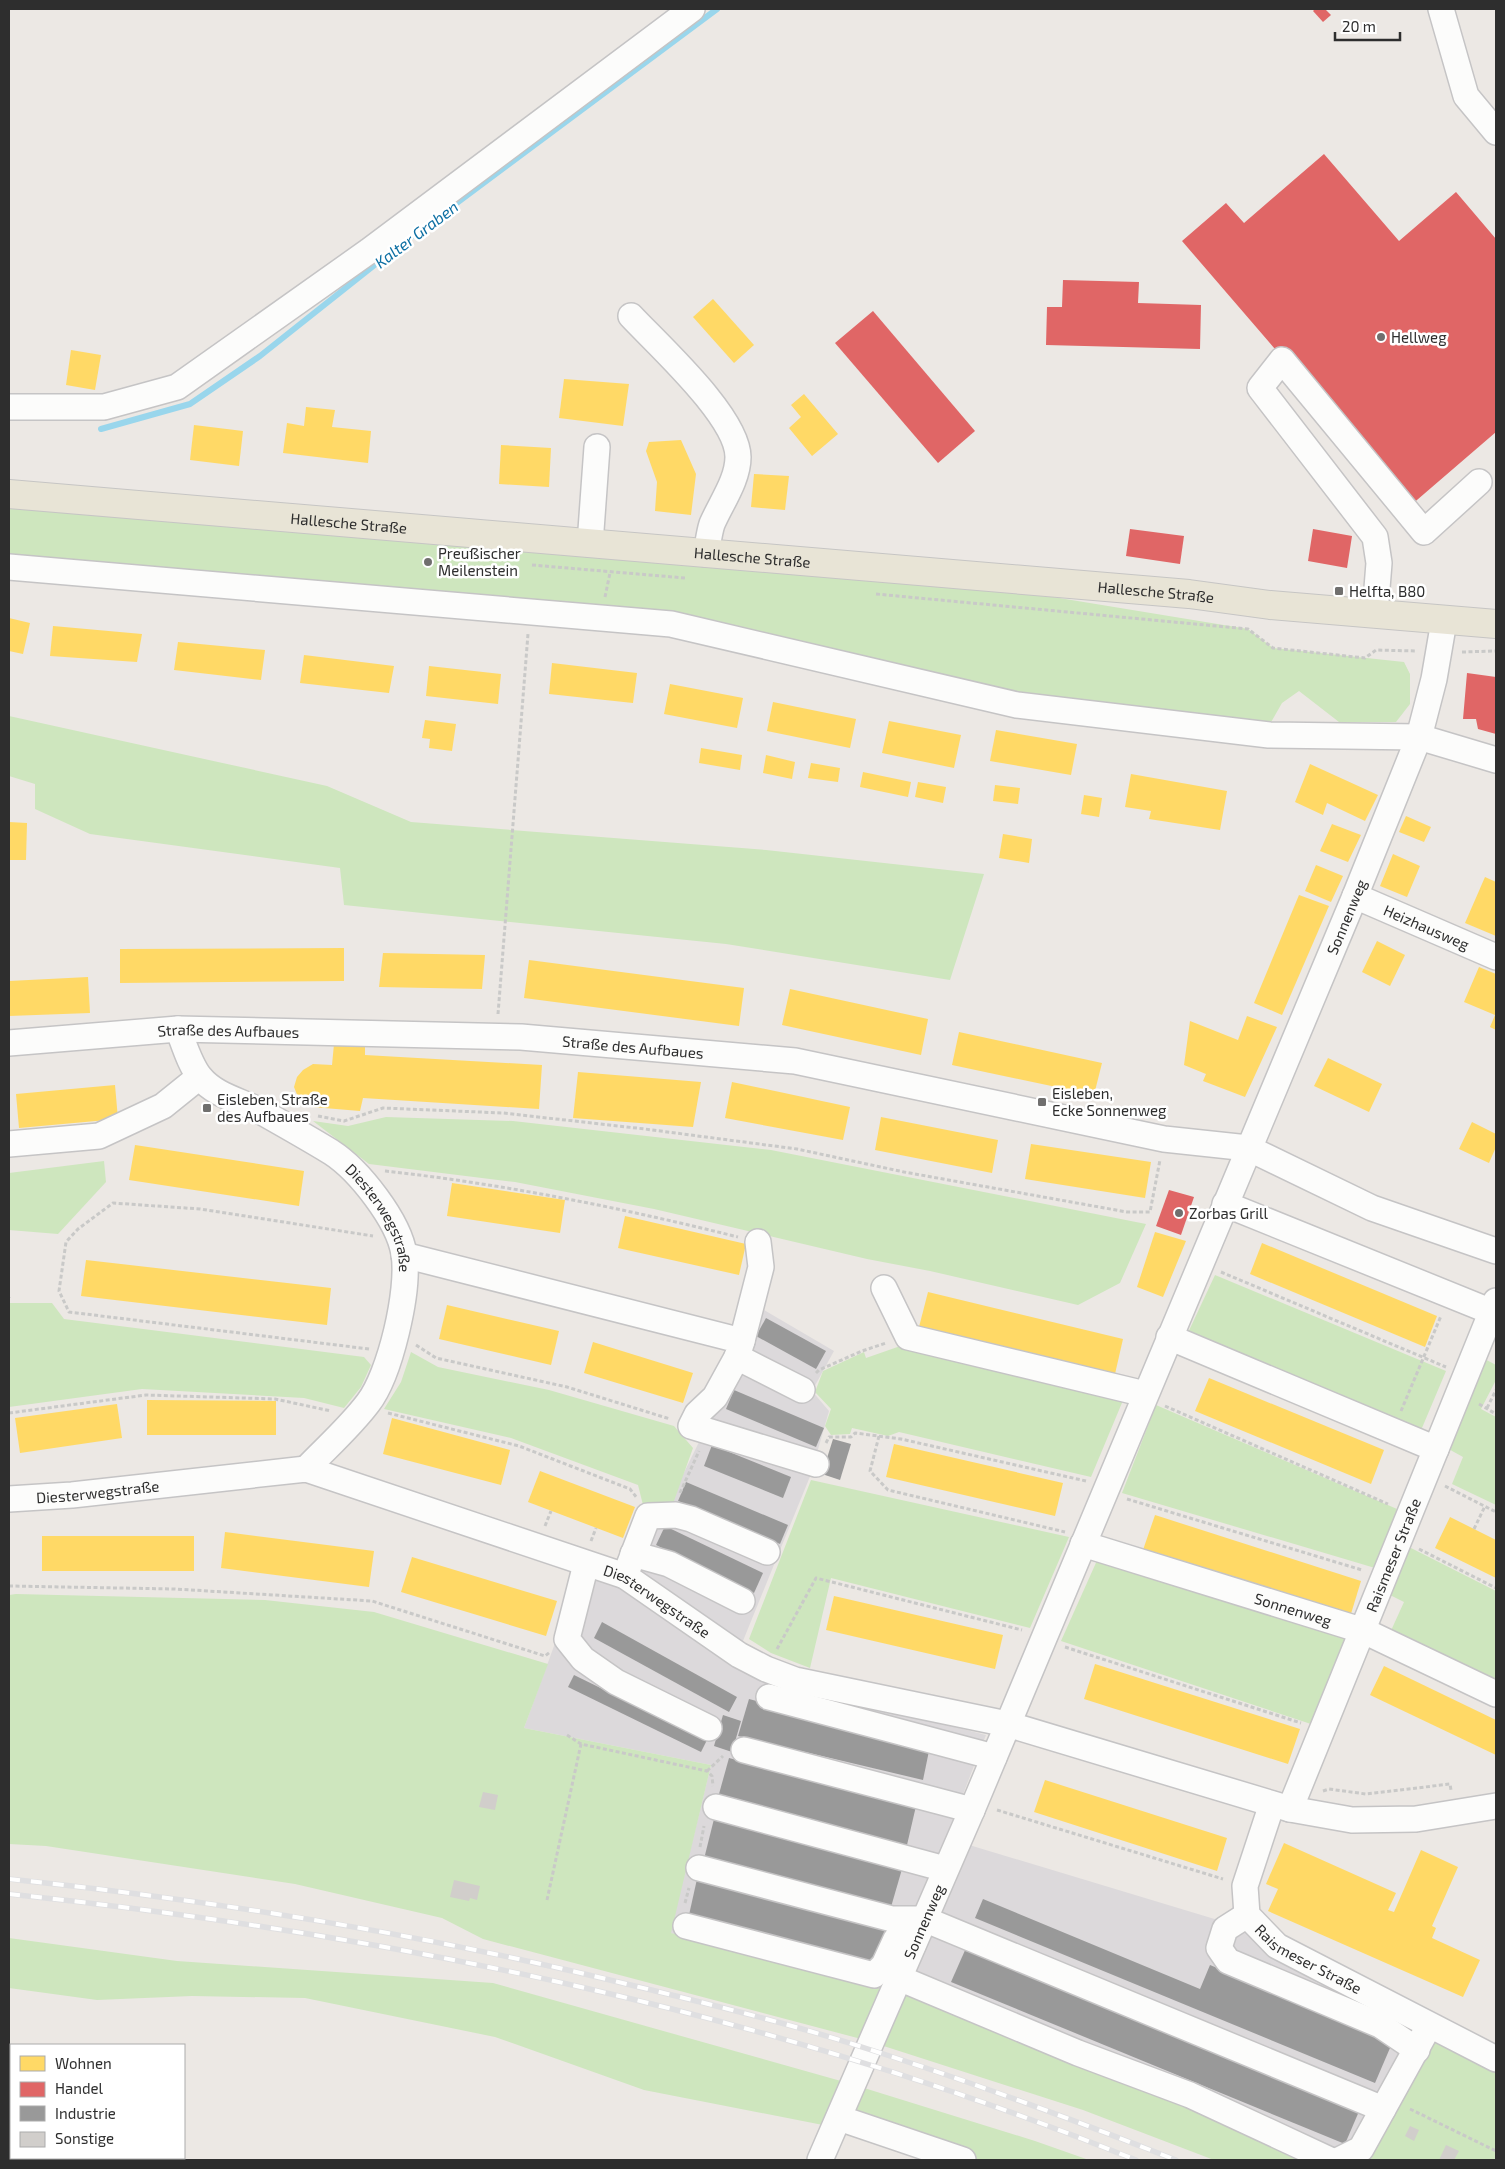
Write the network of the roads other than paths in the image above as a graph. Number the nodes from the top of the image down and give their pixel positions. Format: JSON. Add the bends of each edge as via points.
{"nodes":[{"id":1,"x":692,"y":9,"type":"edge"},
{"id":2,"x":1441,"y":9,"type":"edge"},
{"id":3,"x":1493,"y":122,"type":"edge"},
{"id":4,"x":631,"y":316,"type":"dead end"},
{"id":5,"x":9,"y":407,"type":"edge"},
{"id":6,"x":596,"y":447,"type":"dead end"},
{"id":7,"x":1479,"y":482,"type":"dead end"},
{"id":8,"x":9,"y":494,"type":"edge"},
{"id":9,"x":590,"y":544,"type":"junction"},
{"id":10,"x":706,"y":554,"type":"junction"},
{"id":11,"x":9,"y":567,"type":"edge"},
{"id":12,"x":1375,"y":614,"type":"junction"},
{"id":13,"x":1444,"y":621,"type":"junction"},
{"id":14,"x":1496,"y":624,"type":"edge"},
{"id":15,"x":1418,"y":737,"type":"junction"},
{"id":16,"x":1496,"y":760,"type":"edge"},
{"id":17,"x":1355,"y":896,"type":"junction"},
{"id":18,"x":1496,"y":957,"type":"edge"},
{"id":19,"x":178,"y":1029,"type":"junction"},
{"id":20,"x":9,"y":1043,"type":"edge"},
{"id":21,"x":199,"y":1077,"type":"junction"},
{"id":22,"x":9,"y":1144,"type":"edge"},
{"id":23,"x":1248,"y":1148,"type":"junction"},
{"id":24,"x":1225,"y":1204,"type":"junction"},
{"id":25,"x":758,"y":1242,"type":"road end"},
{"id":26,"x":401,"y":1247,"type":"junction"},
{"id":27,"x":1496,"y":1251,"type":"edge"},
{"id":28,"x":884,"y":1288,"type":"dead end"},
{"id":29,"x":1494,"y":1306,"type":"edge"},
{"id":30,"x":1169,"y":1337,"type":"junction"},
{"id":31,"x":740,"y":1349,"type":"junction"},
{"id":32,"x":802,"y":1390,"type":"road end"},
{"id":33,"x":1145,"y":1395,"type":"junction"},
{"id":34,"x":1436,"y":1449,"type":"junction"},
{"id":35,"x":816,"y":1464,"type":"road end"},
{"id":36,"x":306,"y":1469,"type":"junction"},
{"id":37,"x":9,"y":1499,"type":"edge"},
{"id":38,"x":1084,"y":1540,"type":"junction"},
{"id":39,"x":767,"y":1552,"type":"dead end"},
{"id":40,"x":586,"y":1564,"type":"junction"},
{"id":41,"x":629,"y":1565,"type":"junction"},
{"id":42,"x":742,"y":1601,"type":"dead end"},
{"id":43,"x":1364,"y":1631,"type":"junction"},
{"id":44,"x":1496,"y":1694,"type":"edge"},
{"id":45,"x":769,"y":1697,"type":"dead end"},
{"id":46,"x":1008,"y":1724,"type":"junction"},
{"id":47,"x":709,"y":1728,"type":"dead end"},
{"id":48,"x":744,"y":1750,"type":"dead end"},
{"id":49,"x":994,"y":1757,"type":"junction"},
{"id":50,"x":1287,"y":1801,"type":"junction"},
{"id":51,"x":973,"y":1806,"type":"junction"},
{"id":52,"x":1496,"y":1806,"type":"edge"},
{"id":53,"x":716,"y":1807,"type":"road end"},
{"id":54,"x":700,"y":1868,"type":"dead end"},
{"id":55,"x":945,"y":1869,"type":"junction"},
{"id":56,"x":1247,"y":1915,"type":"junction"},
{"id":57,"x":924,"y":1918,"type":"junction"},
{"id":58,"x":686,"y":1926,"type":"dead end"},
{"id":59,"x":913,"y":1945,"type":"junction"},
{"id":60,"x":899,"y":1978,"type":"junction"},
{"id":61,"x":1430,"y":2024,"type":"junction"},
{"id":62,"x":1417,"y":2050,"type":"junction"},
{"id":63,"x":1496,"y":2059,"type":"edge"},
{"id":64,"x":1384,"y":2109,"type":"junction"},
{"id":65,"x":838,"y":2118,"type":"junction"},
{"id":66,"x":820,"y":2160,"type":"edge"},
{"id":67,"x":963,"y":2160,"type":"edge"},
{"id":68,"x":1330,"y":2160,"type":"edge"},
{"id":69,"x":1339,"y":2160,"type":"edge"}],
"edges":[{"from":1,"to":5,"type":"street","via":[[369,252],[177,387],[104,407]]},
{"from":2,"to":3,"type":"street","via":[[1466,96]]},
{"from":4,"to":10,"type":"street","via":[[704,394],[724,419],[734,440],[738,456],[733,477],[712,525]]},
{"from":6,"to":9,"type":"street"},
{"from":7,"to":12,"type":"street","via":[[1424,532],[1282,360],[1260,388],[1375,537],[1379,563]]},
{"from":8,"to":9,"type":"main road","name":"Hallesche Straße"},
{"from":9,"to":10,"type":"main road","name":"Hallesche Straße"},
{"from":10,"to":12,"type":"main road","name":"Hallesche Straße","via":[[1189,594]]},
{"from":11,"to":15,"type":"street","via":[[672,624],[1017,704],[1269,734]]},
{"from":12,"to":13,"type":"main road","name":"Hallesche Straße"},
{"from":13,"to":14,"type":"main road","name":"Hallesche Straße"},
{"from":13,"to":15,"type":"street","name":"Sonnenweg"},
{"from":15,"to":16,"type":"street"},
{"from":15,"to":17,"type":"street","name":"Sonnenweg"},
{"from":17,"to":18,"type":"street","name":"Heizhausweg"},
{"from":17,"to":23,"type":"street","name":"Sonnenweg"},
{"from":19,"to":20,"type":"street","name":"Straße des Aufbaues"},
{"from":19,"to":21,"type":"street","name":"Diesterwegstraße"},
{"from":19,"to":23,"type":"street","name":"Straße des Aufbaues","via":[[496,1037],[795,1061],[1164,1139]]},
{"from":21,"to":22,"type":"street","via":[[163,1106],[99,1136]]},
{"from":21,"to":26,"type":"street","name":"Diesterwegstraße","via":[[216,1091],[262,1112],[332,1153],[356,1173],[381,1202]]},
{"from":23,"to":24,"type":"street","name":"Sonnenweg"},
{"from":23,"to":27,"type":"street","via":[[1372,1208]]},
{"from":24,"to":29,"type":"street","via":[[1450,1294]]},
{"from":24,"to":30,"type":"street","name":"Sonnenweg"},
{"from":25,"to":31,"type":"street","via":[[761,1267]]},
{"from":26,"to":31,"type":"street"},
{"from":26,"to":36,"type":"street","name":"Diesterwegstraße","via":[[403,1295],[394,1342],[369,1403]]},
{"from":28,"to":33,"type":"street","via":[[908,1337]]},
{"from":29,"to":34,"type":"street","name":"Raismeser Straße"},
{"from":30,"to":33,"type":"street","name":"Sonnenweg"},
{"from":30,"to":34,"type":"street"},
{"from":31,"to":32,"type":"street"},
{"from":31,"to":35,"type":"street","via":[[715,1397],[697,1414],[699,1429]]},
{"from":33,"to":38,"type":"street","name":"Sonnenweg"},
{"from":34,"to":43,"type":"street","name":"Raismeser Straße"},
{"from":36,"to":37,"type":"street","name":"Diesterwegstraße"},
{"from":36,"to":40,"type":"street","name":"Diesterwegstraße"},
{"from":38,"to":43,"type":"street","name":"Sonnenweg"},
{"from":38,"to":46,"type":"street","name":"Sonnenweg"},
{"from":39,"to":41,"type":"street","via":[[691,1519],[676,1515],[648,1516]]},
{"from":40,"to":41,"type":"street","name":"Diesterwegstraße"},
{"from":40,"to":47,"type":"street","via":[[567,1639],[583,1659],[616,1682]]},
{"from":41,"to":42,"type":"street","via":[[669,1564]]},
{"from":41,"to":46,"type":"street","name":"Diesterwegstraße","via":[[739,1655],[766,1670],[795,1680]]},
{"from":43,"to":44,"type":"street","name":"Sonnenweg"},
{"from":43,"to":50,"type":"street","name":"Raismeser Straße","via":[[1323,1730]]},
{"from":45,"to":49,"type":"street"},
{"from":46,"to":49,"type":"street","name":"Sonnenweg"},
{"from":46,"to":50,"type":"street"},
{"from":48,"to":51,"type":"street"},
{"from":49,"to":51,"type":"street","name":"Sonnenweg"},
{"from":50,"to":52,"type":"street","via":[[1352,1820],[1416,1819]]},
{"from":50,"to":56,"type":"street","name":"Raismeser Straße","via":[[1245,1886]]},
{"from":51,"to":55,"type":"street","name":"Sonnenweg"},
{"from":53,"to":55,"type":"street"},
{"from":54,"to":57,"type":"street","via":[[892,1919]]},
{"from":55,"to":57,"type":"street","name":"Sonnenweg"},
{"from":56,"to":61,"type":"street","name":"Raismeser Straße","via":[[1277,1946]]},
{"from":56,"to":62,"type":"street","via":[[1225,1929],[1219,1948],[1228,1961],[1380,2026]]},
{"from":57,"to":59,"type":"street","name":"Sonnenweg"},
{"from":57,"to":64,"type":"street"},
{"from":58,"to":59,"type":"street","via":[[874,1976],[884,1965],[896,1939]]},
{"from":59,"to":60,"type":"street","name":"Sonnenweg"},
{"from":60,"to":65,"type":"street","name":"Sonnenweg"},
{"from":60,"to":68,"type":"street","via":[[1078,2053],[1190,2095]]},
{"from":61,"to":62,"type":"street"},
{"from":61,"to":63,"type":"street","name":"Raismeser Straße"},
{"from":62,"to":64,"type":"street"},
{"from":64,"to":69,"type":"street","via":[[1360,2149]]},
{"from":65,"to":66,"type":"street","name":"Sonnenweg"},
{"from":65,"to":67,"type":"street"}]}
